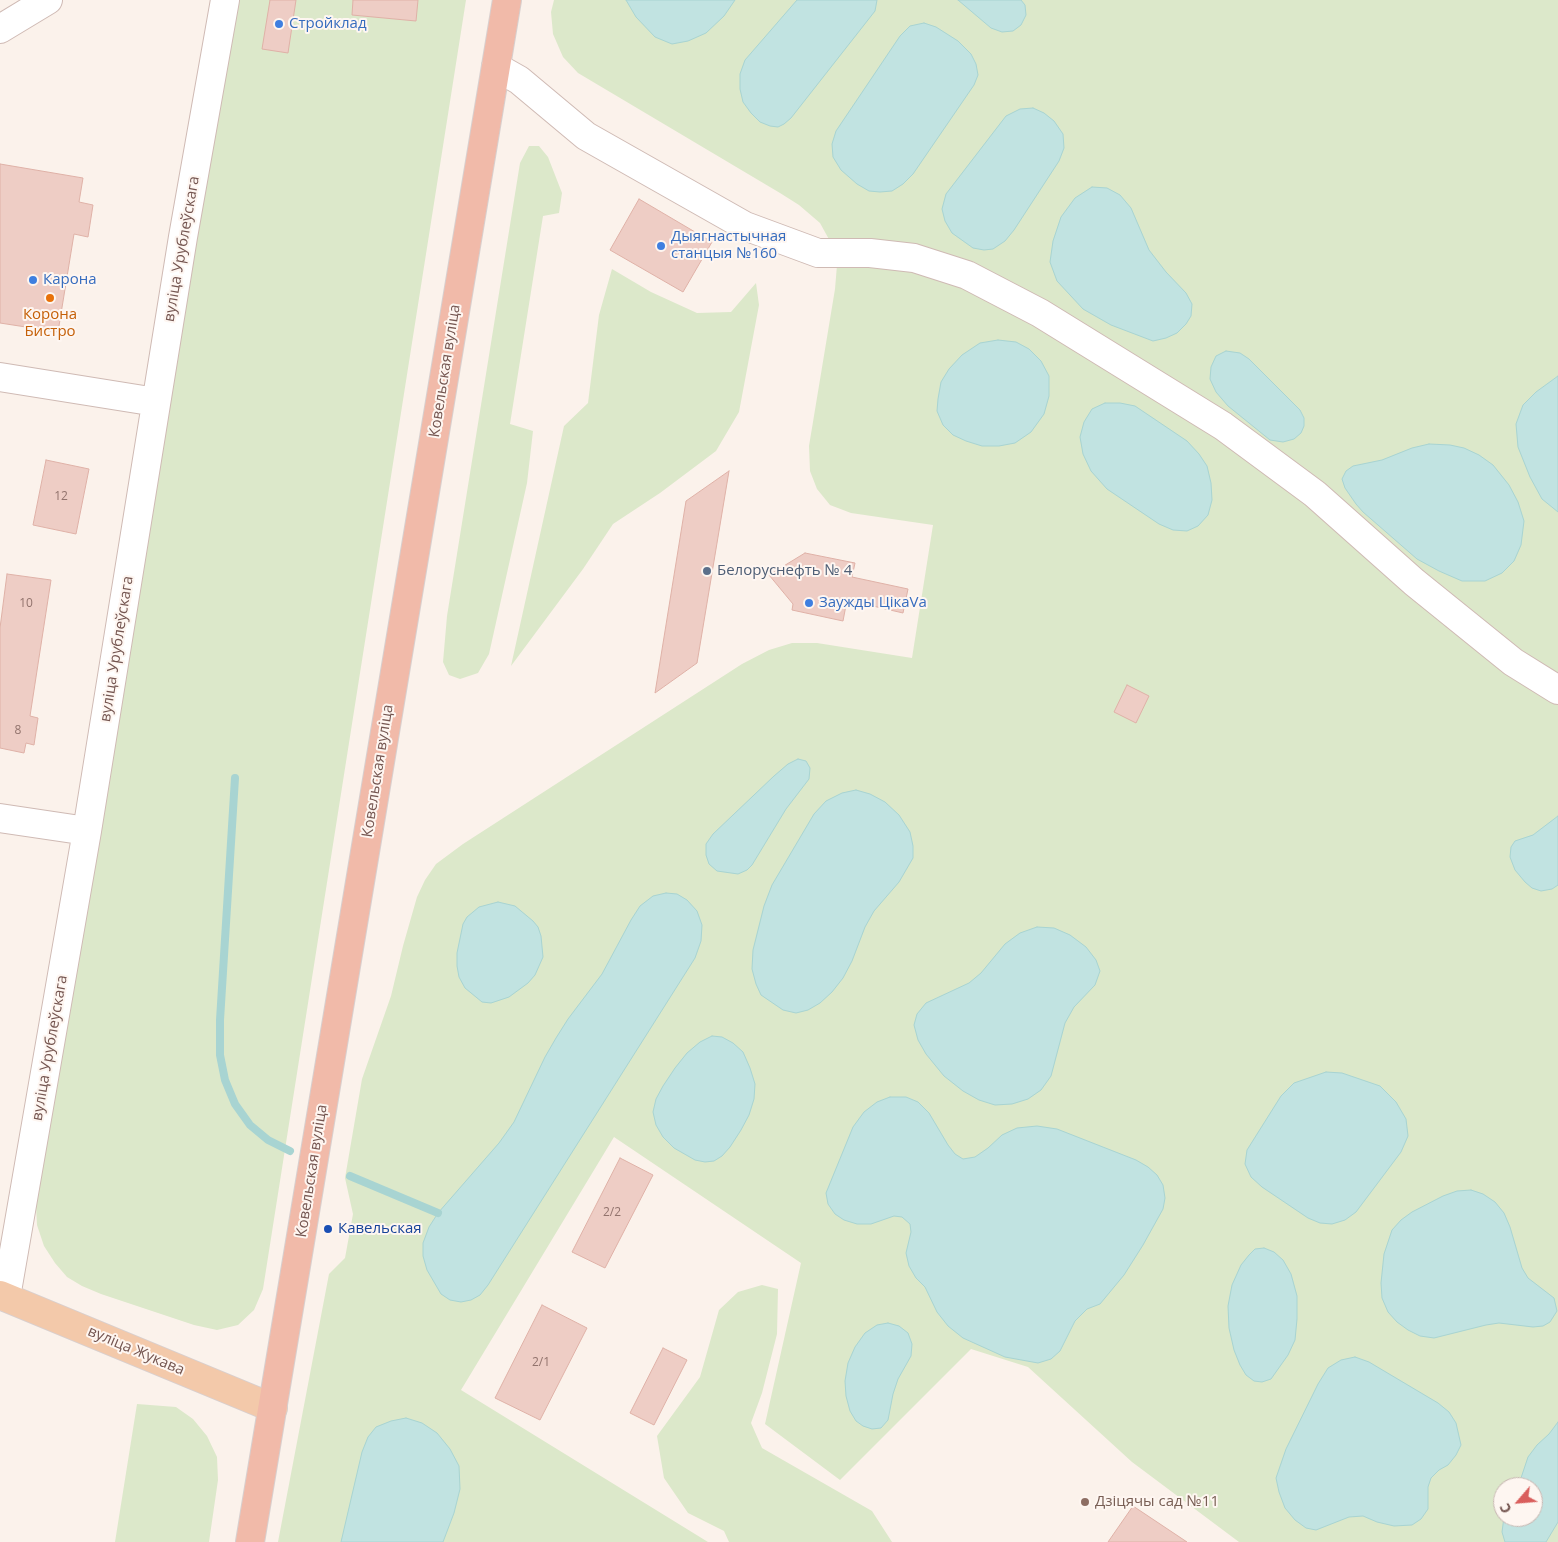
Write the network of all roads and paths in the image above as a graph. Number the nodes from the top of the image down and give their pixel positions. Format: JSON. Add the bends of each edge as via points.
{"nodes":[{"id":1,"x":48,"y":0,"type":"edge"},
{"id":2,"x":225,"y":0,"type":"edge"},
{"id":3,"x":506,"y":0,"type":"edge"},
{"id":4,"x":0,"y":29,"type":"edge"},
{"id":5,"x":496,"y":67,"type":"junction"},
{"id":6,"x":0,"y":377,"type":"edge"},
{"id":7,"x":156,"y":402,"type":"junction"},
{"id":8,"x":1558,"y":690,"type":"edge"},
{"id":9,"x":0,"y":818,"type":"edge"},
{"id":10,"x":87,"y":832,"type":"junction"},
{"id":11,"x":3,"y":1296,"type":"edge"},
{"id":12,"x":273,"y":1408,"type":"junction"},
{"id":13,"x":250,"y":1542,"type":"edge"}],
"edges":[{"from":1,"to":4,"type":"street"},
{"from":2,"to":7,"type":"street","name":"вуліца Урублеўскага"},
{"from":3,"to":5,"type":"highway","name":"Ковельская вуліца"},
{"from":5,"to":8,"type":"street","via":[[519,80],[586,136],[745,226],[818,253],[870,253],[914,258],[967,275],[1040,313],[1231,432],[1315,494],[1414,582],[1512,662]]},
{"from":5,"to":12,"type":"highway","name":"Ковельская вуліца"},
{"from":6,"to":7,"type":"street"},
{"from":7,"to":10,"type":"street","name":"вуліца Урублеўскага"},
{"from":9,"to":10,"type":"street"},
{"from":10,"to":11,"type":"street","name":"вуліца Урублеўскага"},
{"from":11,"to":12,"type":"main road","name":"вуліца Жукава"},
{"from":12,"to":13,"type":"highway","name":"Ковельская вуліца"}]}
